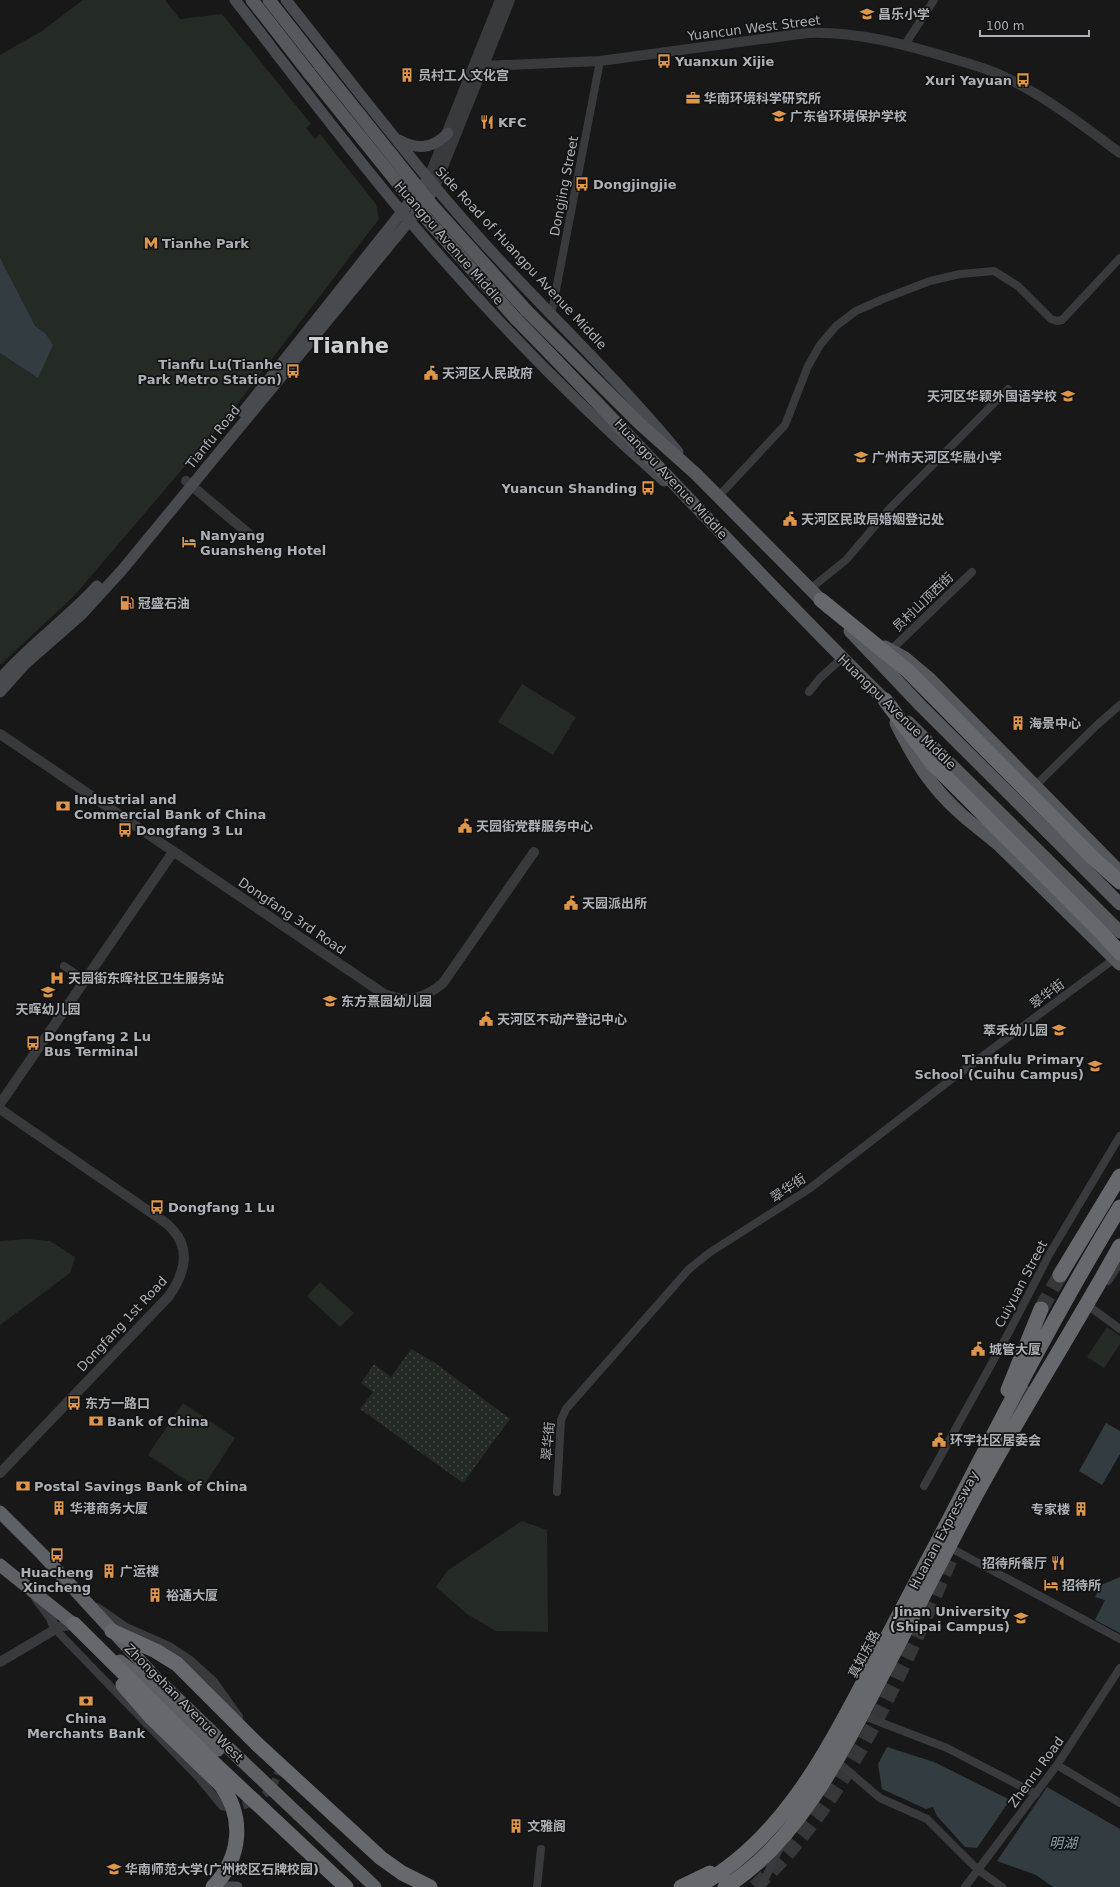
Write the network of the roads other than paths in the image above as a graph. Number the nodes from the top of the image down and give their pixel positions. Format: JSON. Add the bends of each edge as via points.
{"nodes":[{"id":1,"x":235,"y":0,"type":"edge"},
{"id":2,"x":252,"y":0,"type":"edge"},
{"id":3,"x":269,"y":0,"type":"edge"},
{"id":4,"x":286,"y":0,"type":"edge"},
{"id":5,"x":500,"y":0,"type":"edge"},
{"id":6,"x":510,"y":0,"type":"edge"},
{"id":7,"x":934,"y":0,"type":"edge"},
{"id":8,"x":904,"y":46,"type":"junction"},
{"id":9,"x":600,"y":61,"type":"junction"},
{"id":10,"x":484,"y":66,"type":"junction"},
{"id":11,"x":380,"y":118,"type":"junction"},
{"id":12,"x":448,"y":133,"type":"junction"},
{"id":13,"x":395,"y":137,"type":"junction"},
{"id":14,"x":347,"y":143,"type":"junction"},
{"id":15,"x":1119,"y":150,"type":"edge"},
{"id":16,"x":432,"y":183,"type":"junction"},
{"id":17,"x":402,"y":212,"type":"junction"},
{"id":18,"x":410,"y":221,"type":"junction"},
{"id":19,"x":482,"y":241,"type":"junction"},
{"id":20,"x":1120,"y":258,"type":"edge"},
{"id":21,"x":451,"y":269,"type":"junction"},
{"id":22,"x":521,"y":314,"type":"junction"},
{"id":23,"x":551,"y":316,"type":"junction"},
{"id":24,"x":1008,"y":389,"type":"dead end"},
{"id":25,"x":696,"y":474,"type":"junction"},
{"id":26,"x":189,"y":483,"type":"junction"},
{"id":27,"x":718,"y":496,"type":"junction"},
{"id":28,"x":704,"y":516,"type":"junction"},
{"id":29,"x":250,"y":534,"type":"dead end"},
{"id":30,"x":972,"y":572,"type":"dead end"},
{"id":31,"x":810,"y":589,"type":"junction"},
{"id":32,"x":821,"y":600,"type":"junction"},
{"id":33,"x":871,"y":640,"type":"junction"},
{"id":34,"x":891,"y":650,"type":"junction"},
{"id":35,"x":842,"y":658,"type":"junction"},
{"id":36,"x":0,"y":679,"type":"edge"},
{"id":37,"x":0,"y":692,"type":"edge"},
{"id":38,"x":809,"y":692,"type":"dead end"},
{"id":39,"x":885,"y":700,"type":"junction"},
{"id":40,"x":1120,"y":705,"type":"edge"},
{"id":41,"x":0,"y":734,"type":"edge"},
{"id":42,"x":1035,"y":786,"type":"junction"},
{"id":43,"x":173,"y":852,"type":"junction"},
{"id":44,"x":534,"y":852,"type":"dead end"},
{"id":45,"x":1120,"y":872,"type":"edge"},
{"id":46,"x":1120,"y":881,"type":"edge"},
{"id":47,"x":1120,"y":904,"type":"edge"},
{"id":48,"x":1120,"y":932,"type":"edge"},
{"id":49,"x":1118,"y":956,"type":"edge"},
{"id":50,"x":64,"y":966,"type":"dead end"},
{"id":51,"x":85,"y":980,"type":"junction"},
{"id":52,"x":0,"y":1104,"type":"edge"},
{"id":53,"x":0,"y":1109,"type":"edge"},
{"id":54,"x":1120,"y":1136,"type":"edge"},
{"id":55,"x":1120,"y":1176,"type":"edge"},
{"id":56,"x":1120,"y":1207,"type":"edge"},
{"id":57,"x":1120,"y":1246,"type":"edge"},
{"id":58,"x":1120,"y":1259,"type":"edge"},
{"id":59,"x":1120,"y":1263,"type":"edge"},
{"id":60,"x":1060,"y":1275,"type":"tunnel mouth"},
{"id":61,"x":1090,"y":1307,"type":"junction"},
{"id":62,"x":1040,"y":1309,"type":"tunnel mouth"},
{"id":63,"x":1120,"y":1329,"type":"edge"},
{"id":64,"x":1062,"y":1347,"type":"junction"},
{"id":65,"x":0,"y":1473,"type":"edge"},
{"id":66,"x":924,"y":1486,"type":"dead end"},
{"id":67,"x":557,"y":1492,"type":"dead end"},
{"id":68,"x":0,"y":1512,"type":"edge"},
{"id":69,"x":936,"y":1544,"type":"junction"},
{"id":70,"x":0,"y":1565,"type":"edge"},
{"id":71,"x":29,"y":1588,"type":"junction"},
{"id":72,"x":82,"y":1598,"type":"junction"},
{"id":73,"x":74,"y":1624,"type":"junction"},
{"id":74,"x":55,"y":1629,"type":"junction"},
{"id":75,"x":112,"y":1631,"type":"junction"},
{"id":76,"x":1120,"y":1639,"type":"edge"},
{"id":77,"x":0,"y":1662,"type":"edge"},
{"id":78,"x":1120,"y":1668,"type":"edge"},
{"id":79,"x":848,"y":1710,"type":"junction"},
{"id":80,"x":826,"y":1752,"type":"junction"},
{"id":81,"x":281,"y":1756,"type":"dead end"},
{"id":82,"x":239,"y":1763,"type":"junction"},
{"id":83,"x":1057,"y":1765,"type":"junction"},
{"id":84,"x":1036,"y":1794,"type":"junction"},
{"id":85,"x":1120,"y":1803,"type":"edge"},
{"id":86,"x":226,"y":1807,"type":"dead end"},
{"id":87,"x":542,"y":1849,"type":"dead end"},
{"id":88,"x":735,"y":1862,"type":"junction"},
{"id":89,"x":978,"y":1869,"type":"junction"},
{"id":90,"x":213,"y":1887,"type":"edge"},
{"id":91,"x":216,"y":1887,"type":"edge"},
{"id":92,"x":237,"y":1887,"type":"edge"},
{"id":93,"x":346,"y":1887,"type":"edge"},
{"id":94,"x":363,"y":1887,"type":"edge"},
{"id":95,"x":375,"y":1887,"type":"edge"},
{"id":96,"x":430,"y":1887,"type":"edge"},
{"id":97,"x":537,"y":1887,"type":"edge"},
{"id":98,"x":681,"y":1887,"type":"edge"},
{"id":99,"x":697,"y":1887,"type":"edge"},
{"id":100,"x":725,"y":1887,"type":"edge"},
{"id":101,"x":761,"y":1887,"type":"edge"},
{"id":102,"x":965,"y":1887,"type":"edge"},
{"id":103,"x":1002,"y":1887,"type":"edge"}],
"edges":[{"from":1,"to":14,"type":"main road"},
{"from":2,"to":22,"type":"main road","name":"Huangpu Avenue Middle","bridge":true,"via":[[424,217]]},
{"from":3,"to":22,"type":"main road","name":"Huangpu Avenue Middle","bridge":true},
{"from":4,"to":11,"type":"main road","name":"Side Road of Huangpu Avenue Middle"},
{"from":5,"to":12,"type":"street"},
{"from":6,"to":10,"type":"street"},
{"from":7,"to":8,"type":"street"},
{"from":8,"to":9,"type":"street","name":"Yuancun West Street","via":[[847,34],[807,33]]},
{"from":8,"to":15,"type":"street","name":"Yuancun West Street","via":[[973,64],[1009,79]]},
{"from":9,"to":10,"type":"street","name":"Yuancun West Street"},
{"from":9,"to":23,"type":"street","name":"Dongjing Street"},
{"from":10,"to":16,"type":"street"},
{"from":11,"to":13,"type":"main road","name":"Side Road of Huangpu Avenue Middle"},
{"from":11,"to":14,"type":"main road","via":[[379,135],[372,144],[362,148]]},
{"from":12,"to":13,"type":"main road","via":[[437,143],[425,147],[410,145]]},
{"from":12,"to":16,"type":"street"},
{"from":13,"to":16,"type":"main road","name":"Side Road of Huangpu Avenue Middle"},
{"from":14,"to":17,"type":"main road"},
{"from":16,"to":17,"type":"main road","name":"Tianfu Road"},
{"from":16,"to":18,"type":"main road","name":"Tianfu Road"},
{"from":16,"to":19,"type":"main road","name":"Side Road of Huangpu Avenue Middle"},
{"from":17,"to":18,"type":"main road"},
{"from":17,"to":26,"type":"main road","name":"Tianfu Road"},
{"from":18,"to":21,"type":"main road"},
{"from":18,"to":26,"type":"main road","name":"Tianfu Road"},
{"from":19,"to":21,"type":"main road","via":[[468,237],[456,240],[449,251]]},
{"from":19,"to":23,"type":"main road","name":"Side Road of Huangpu Avenue Middle"},
{"from":20,"to":27,"type":"street","via":[[1062,320],[1051,319],[1018,286],[994,271],[960,274],[930,281],[856,311],[836,326],[820,345],[806,371],[785,425]]},
{"from":21,"to":28,"type":"main road","via":[[492,315],[591,415]]},
{"from":22,"to":25,"type":"main road","name":"Huangpu Avenue Middle"},
{"from":22,"to":28,"type":"main road","name":"Huangpu Avenue Middle"},
{"from":23,"to":25,"type":"main road","name":"Side Road of Huangpu Avenue Middle","via":[[638,405]]},
{"from":24,"to":31,"type":"street","via":[[897,501],[846,560]]},
{"from":25,"to":27,"type":"main road","name":"Huangpu Avenue Middle"},
{"from":26,"to":29,"type":"street"},
{"from":26,"to":36,"type":"main road","name":"Tianfu Road","via":[[92,592]]},
{"from":26,"to":37,"type":"main road","name":"Tianfu Road","via":[[92,603],[22,667]]},
{"from":27,"to":31,"type":"main road","name":"Huangpu Avenue Middle"},
{"from":28,"to":35,"type":"main road","name":"Huangpu Avenue Middle"},
{"from":30,"to":34,"type":"street","name":"员村山顶西街"},
{"from":31,"to":32,"type":"main road","name":"Huangpu Avenue Middle"},
{"from":32,"to":33,"type":"highway"},
{"from":32,"to":47,"type":"main road","name":"Huangpu Avenue Middle","via":[[921,706]]},
{"from":33,"to":34,"type":"main road"},
{"from":33,"to":46,"type":"highway","via":[[919,682],[1093,858]]},
{"from":34,"to":42,"type":"main road","via":[[925,674]]},
{"from":35,"to":38,"type":"street"},
{"from":35,"to":39,"type":"main road","name":"Huangpu Avenue Middle"},
{"from":39,"to":48,"type":"main road","name":"Huangpu Avenue Middle"},
{"from":39,"to":49,"type":"highway","via":[[933,764],[1100,931]]},
{"from":39,"to":49,"type":"main road","via":[[923,773],[958,812],[1000,846]]},
{"from":40,"to":42,"type":"street"},
{"from":41,"to":43,"type":"street","name":"Dongfang 3rd Road"},
{"from":42,"to":45,"type":"main road"},
{"from":43,"to":44,"type":"street","name":"Dongfang 3rd Road","via":[[384,994],[398,999],[416,998],[432,992],[442,982]]},
{"from":43,"to":51,"type":"street"},
{"from":49,"to":67,"type":"street","name":"翠华街","via":[[809,1189],[709,1253],[689,1270],[566,1409],[561,1420]]},
{"from":50,"to":51,"type":"street"},
{"from":51,"to":52,"type":"street"},
{"from":53,"to":65,"type":"street","name":"Dongfang 1st Road","via":[[162,1220],[180,1240],[184,1260],[183,1272],[169,1296]]},
{"from":54,"to":66,"type":"street","name":"Cuiyuan Street","via":[[1050,1253]]},
{"from":55,"to":60,"type":"highway"},
{"from":56,"to":69,"type":"highway","name":"Huanan Expressway","bridge":true,"via":[[1063,1306]]},
{"from":57,"to":64,"type":"highway","name":"Huanan Expressway","bridge":true},
{"from":58,"to":64,"type":"highway","bridge":true},
{"from":59,"to":61,"type":"street"},
{"from":61,"to":63,"type":"street"},
{"from":61,"to":69,"type":"street","name":"真如东路","via":[[1076,1310],[961,1498]]},
{"from":62,"to":69,"type":"highway","bridge":true,"via":[[1012,1380],[990,1429],[952,1501]]},
{"from":64,"to":100,"type":"highway","name":"Huanan Expressway","bridge":true,"via":[[994,1462],[844,1747],[805,1808],[782,1837]]},
{"from":68,"to":72,"type":"highway","name":"Zhongshan Avenue West"},
{"from":69,"to":76,"type":"street"},
{"from":69,"to":79,"type":"street","name":"真如东路"},
{"from":69,"to":88,"type":"highway","name":"Huanan Expressway","bridge":true,"via":[[863,1683],[810,1776],[775,1824]]},
{"from":70,"to":71,"type":"highway","name":"Zhongshan Avenue West"},
{"from":71,"to":73,"type":"highway","name":"Zhongshan Avenue West"},
{"from":71,"to":74,"type":"street","via":[[51,1618]]},
{"from":72,"to":75,"type":"highway","name":"Zhongshan Avenue West"},
{"from":72,"to":81,"type":"street","via":[[126,1628],[174,1650],[190,1661],[213,1682],[240,1718]]},
{"from":73,"to":74,"type":"street"},
{"from":73,"to":82,"type":"highway","name":"Zhongshan Avenue West"},
{"from":73,"to":90,"type":"highway","bridge":true,"via":[[150,1717],[221,1785],[234,1809],[237,1827],[234,1852],[223,1875]]},
{"from":73,"to":93,"type":"highway","bridge":true,"via":[[203,1752]]},
{"from":74,"to":77,"type":"street"},
{"from":74,"to":86,"type":"street","via":[[199,1778],[222,1806]]},
{"from":75,"to":82,"type":"highway","name":"Zhongshan Avenue West"},
{"from":75,"to":96,"type":"highway","bridge":true,"via":[[156,1650],[177,1664],[256,1744],[381,1858],[402,1873]]},
{"from":78,"to":83,"type":"street","name":"Zhenru Road"},
{"from":79,"to":80,"type":"street","name":"真如东路"},
{"from":79,"to":84,"type":"street","via":[[946,1748]]},
{"from":80,"to":89,"type":"street","via":[[880,1798],[927,1819]]},
{"from":80,"to":101,"type":"street","name":"真如东路"},
{"from":82,"to":94,"type":"highway","name":"Zhongshan Avenue West"},
{"from":82,"to":95,"type":"highway","name":"Zhongshan Avenue West","bridge":true},
{"from":83,"to":84,"type":"street","name":"Zhenru Road"},
{"from":83,"to":85,"type":"street"},
{"from":84,"to":89,"type":"street","name":"Zhenru Road"},
{"from":87,"to":97,"type":"street"},
{"from":88,"to":98,"type":"highway","bridge":true},
{"from":88,"to":99,"type":"highway","name":"Huanan Expressway","bridge":true},
{"from":89,"to":102,"type":"street","name":"Zhenru Road"},
{"from":89,"to":103,"type":"street"},
{"from":91,"to":92,"type":"main road"}]}
